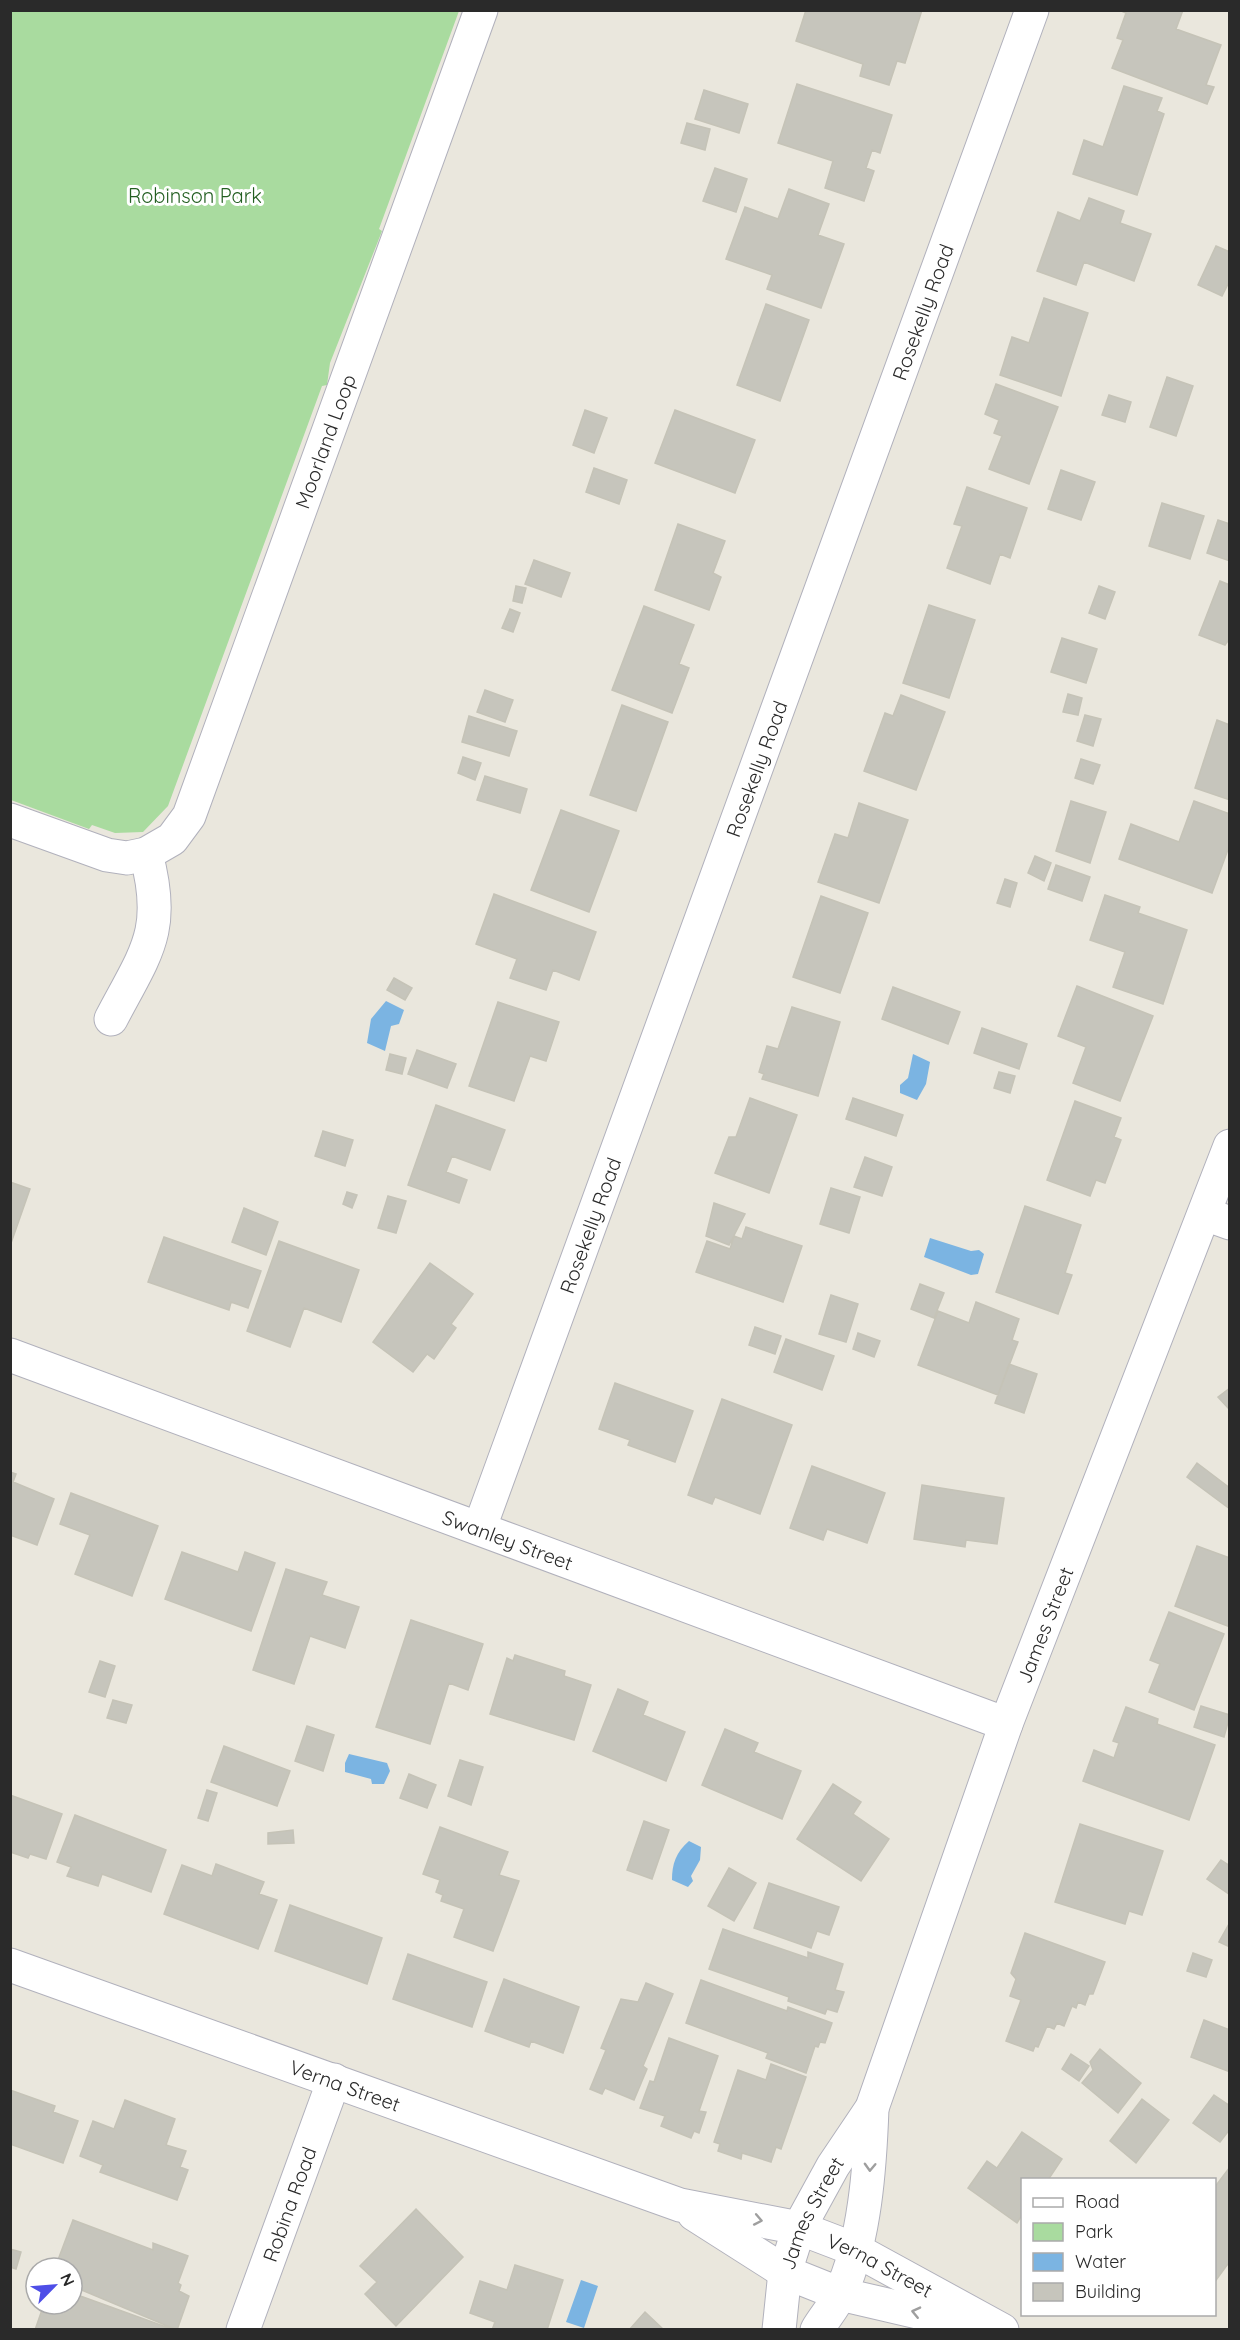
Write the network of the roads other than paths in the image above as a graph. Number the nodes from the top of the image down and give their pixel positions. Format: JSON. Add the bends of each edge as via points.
{"nodes":[{"id":1,"x":481,"y":10,"type":"edge"},
{"id":2,"x":1032,"y":10,"type":"edge"},
{"id":3,"x":10,"y":820,"type":"edge"},
{"id":4,"x":146,"y":854,"type":"junction"},
{"id":5,"x":111,"y":1019,"type":"dead end"},
{"id":6,"x":1230,"y":1146,"type":"edge"},
{"id":7,"x":1217,"y":1219,"type":"edge"},
{"id":8,"x":10,"y":1356,"type":"edge"},
{"id":9,"x":480,"y":1527,"type":"junction"},
{"id":10,"x":1006,"y":1724,"type":"junction"},
{"id":11,"x":10,"y":1965,"type":"edge"},
{"id":12,"x":334,"y":2080,"type":"junction"},
{"id":13,"x":872,"y":2108,"type":"junction"},
{"id":14,"x":680,"y":2205,"type":"junction"},
{"id":15,"x":799,"y":2228,"type":"junction"},
{"id":16,"x":854,"y":2249,"type":"junction"},
{"id":17,"x":785,"y":2272,"type":"junction"},
{"id":18,"x":840,"y":2294,"type":"junction"},
{"id":19,"x":243,"y":2330,"type":"edge"},
{"id":20,"x":779,"y":2330,"type":"edge"},
{"id":21,"x":817,"y":2330,"type":"edge"},
{"id":22,"x":993,"y":2330,"type":"edge"},
{"id":23,"x":1002,"y":2330,"type":"edge"}],
"edges":[{"from":1,"to":4,"type":"street","name":"Moorland Loop","via":[[189,816],[172,839]]},
{"from":2,"to":9,"type":"street","name":"Rosekelly Road"},
{"from":3,"to":4,"type":"street","name":"Moorland Loop","via":[[107,855],[127,858]]},
{"from":4,"to":5,"type":"street","via":[[154,884],[156,921],[147,951]]},
{"from":6,"to":7,"type":"street","name":"James Street"},
{"from":7,"to":10,"type":"street","name":"James Street"},
{"from":8,"to":9,"type":"street","name":"Swanley Street"},
{"from":9,"to":10,"type":"street","name":"Swanley Street"},
{"from":10,"to":13,"type":"street","name":"James Street"},
{"from":11,"to":12,"type":"street","name":"Verna Street"},
{"from":12,"to":14,"type":"street","name":"Verna Street"},
{"from":12,"to":19,"type":"street","name":"Robina Road"},
{"from":13,"to":15,"type":"street","name":"James Street","via":[[833,2166]]},
{"from":13,"to":16,"type":"street","name":"James Street","one_way":true,"via":[[869,2180]]},
{"from":14,"to":15,"type":"street","name":"Verna Street","one_way":true},
{"from":14,"to":17,"type":"street","name":"Verna Street"},
{"from":15,"to":16,"type":"street","name":"Verna Street"},
{"from":15,"to":17,"type":"street","name":"James Street"},
{"from":16,"to":18,"type":"street","name":"James Street"},
{"from":16,"to":23,"type":"street","name":"Verna Street"},
{"from":17,"to":18,"type":"street","name":"Verna Street"},
{"from":17,"to":20,"type":"street","name":"James Street"},
{"from":18,"to":21,"type":"street","name":"James Street"},
{"from":22,"to":18,"type":"street","name":"Verna Street","one_way":true}]}
